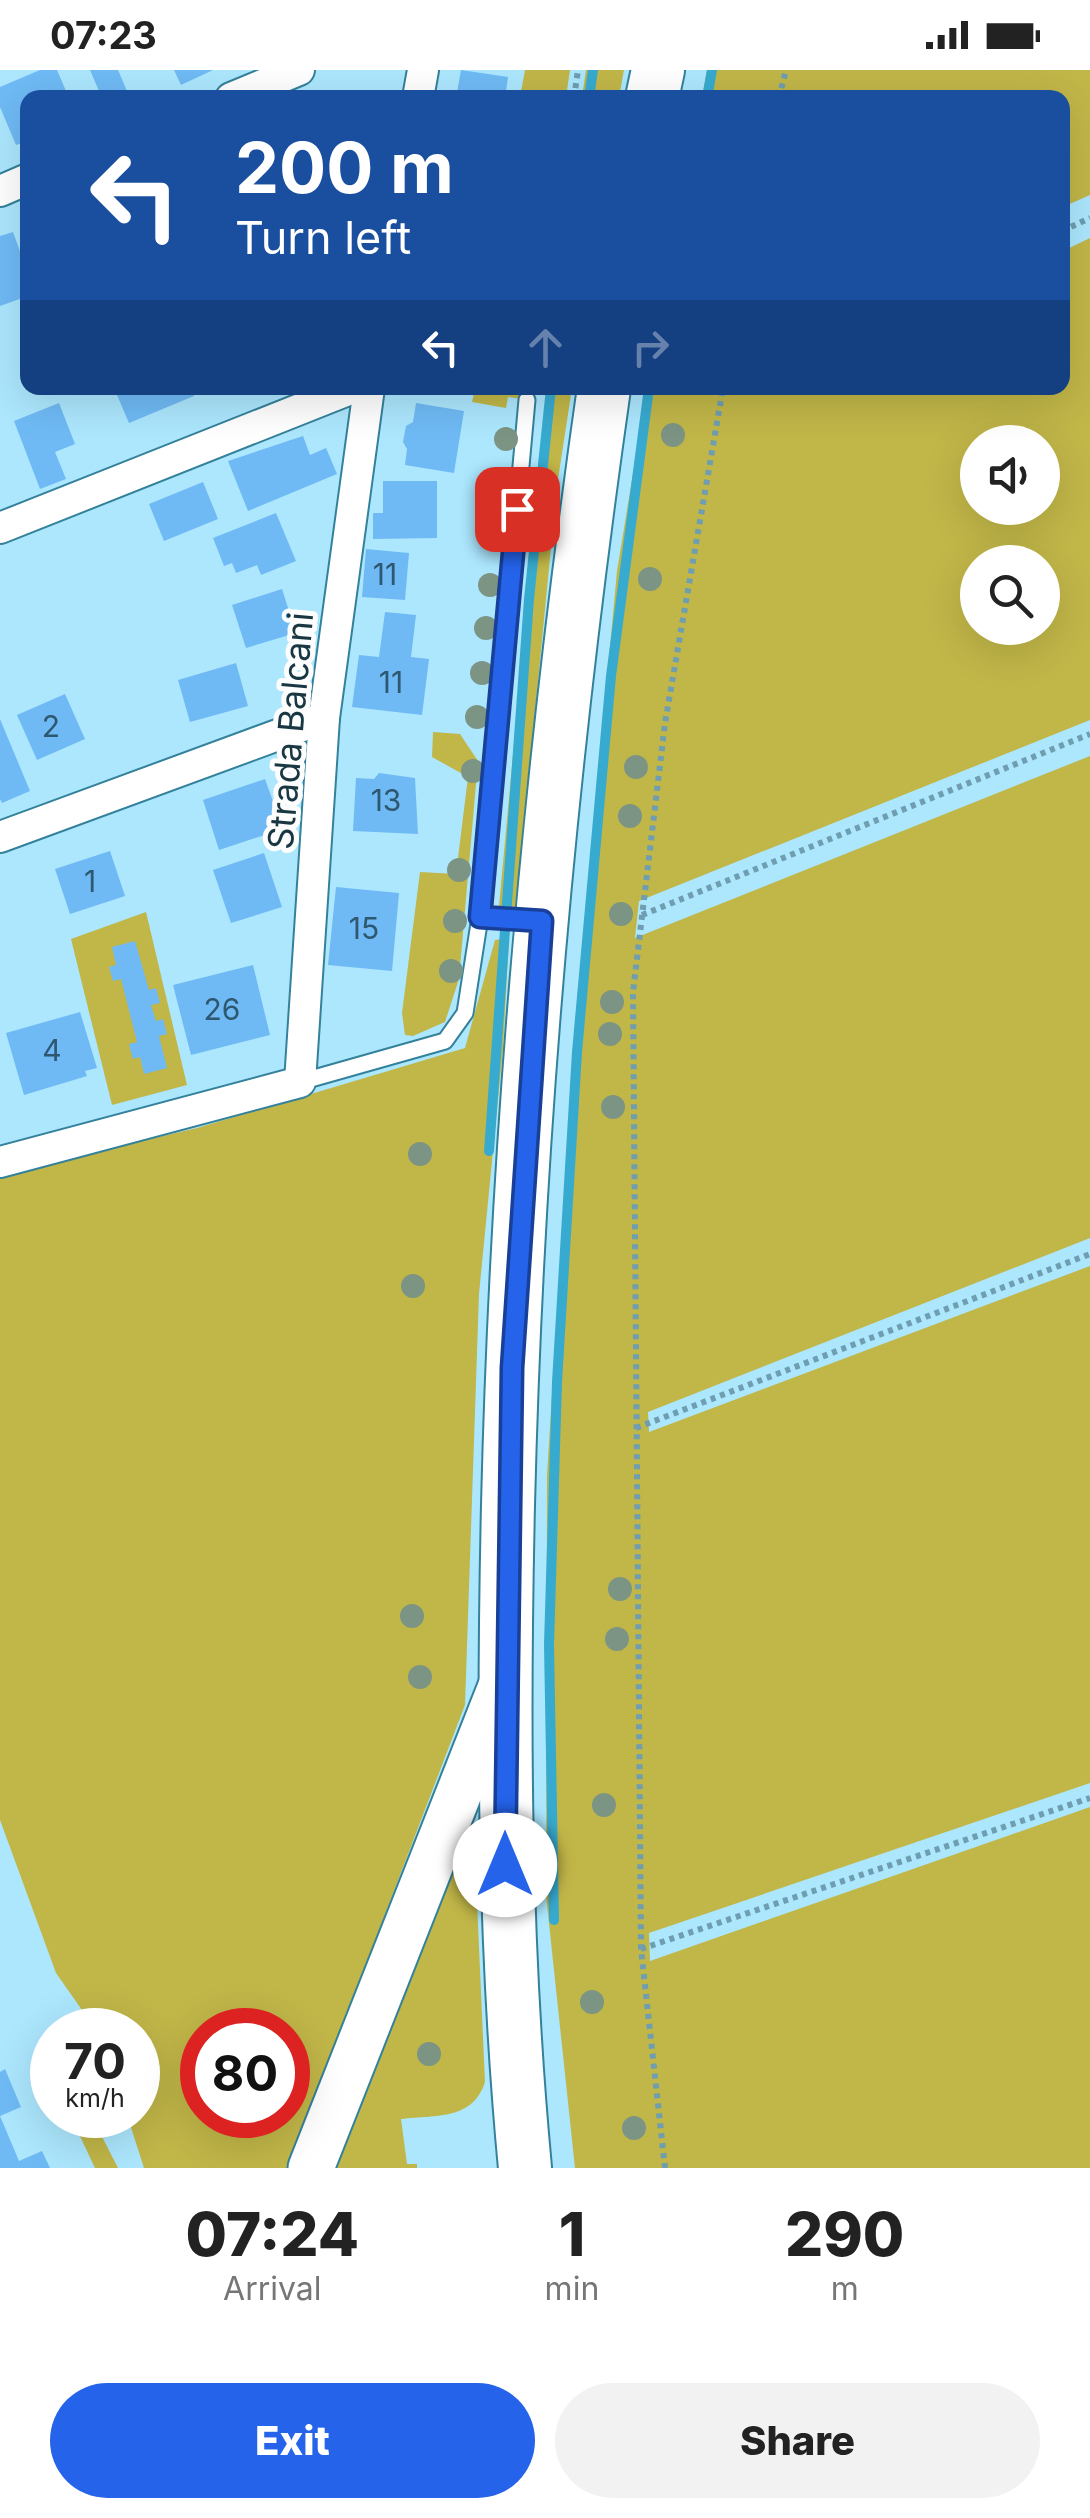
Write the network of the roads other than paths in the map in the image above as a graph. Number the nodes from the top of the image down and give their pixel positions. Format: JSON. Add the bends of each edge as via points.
{"nodes":[{"id":1,"x":299,"y":70,"type":"edge"},
{"id":2,"x":250,"y":90,"type":"edge"},
{"id":3,"x":335,"y":395,"type":"edge"},
{"id":4,"x":368,"y":395,"type":"edge"},
{"id":5,"x":603,"y":395,"type":"edge"},
{"id":6,"x":527,"y":400,"type":"dead end"},
{"id":7,"x":0,"y":528,"type":"edge"},
{"id":8,"x":324,"y":718,"type":"junction"},
{"id":9,"x":0,"y":838,"type":"edge"},
{"id":10,"x":509,"y":919,"type":"junction"},
{"id":11,"x":300,"y":1082,"type":"junction"},
{"id":12,"x":0,"y":1162,"type":"edge"},
{"id":13,"x":504,"y":1678,"type":"junction"},
{"id":14,"x":310,"y":2168,"type":"edge"},
{"id":15,"x":525,"y":2168,"type":"edge"}],
"edges":[{"from":1,"to":2,"type":"street"},
{"from":3,"to":7,"type":"street"},
{"from":4,"to":8,"type":"street","name":"Strada Balcani"},
{"from":5,"to":10,"type":"highway","via":[[571,635]]},
{"from":6,"to":10,"type":"lane"},
{"from":8,"to":9,"type":"street"},
{"from":8,"to":11,"type":"street","name":"Strada Balcani"},
{"from":10,"to":11,"type":"lane","via":[[445,1041]]},
{"from":10,"to":13,"type":"highway","via":[[512,1368]]},
{"from":11,"to":12,"type":"street"},
{"from":13,"to":14,"type":"main road"},
{"from":13,"to":15,"type":"highway","via":[[506,1885]]}]}
